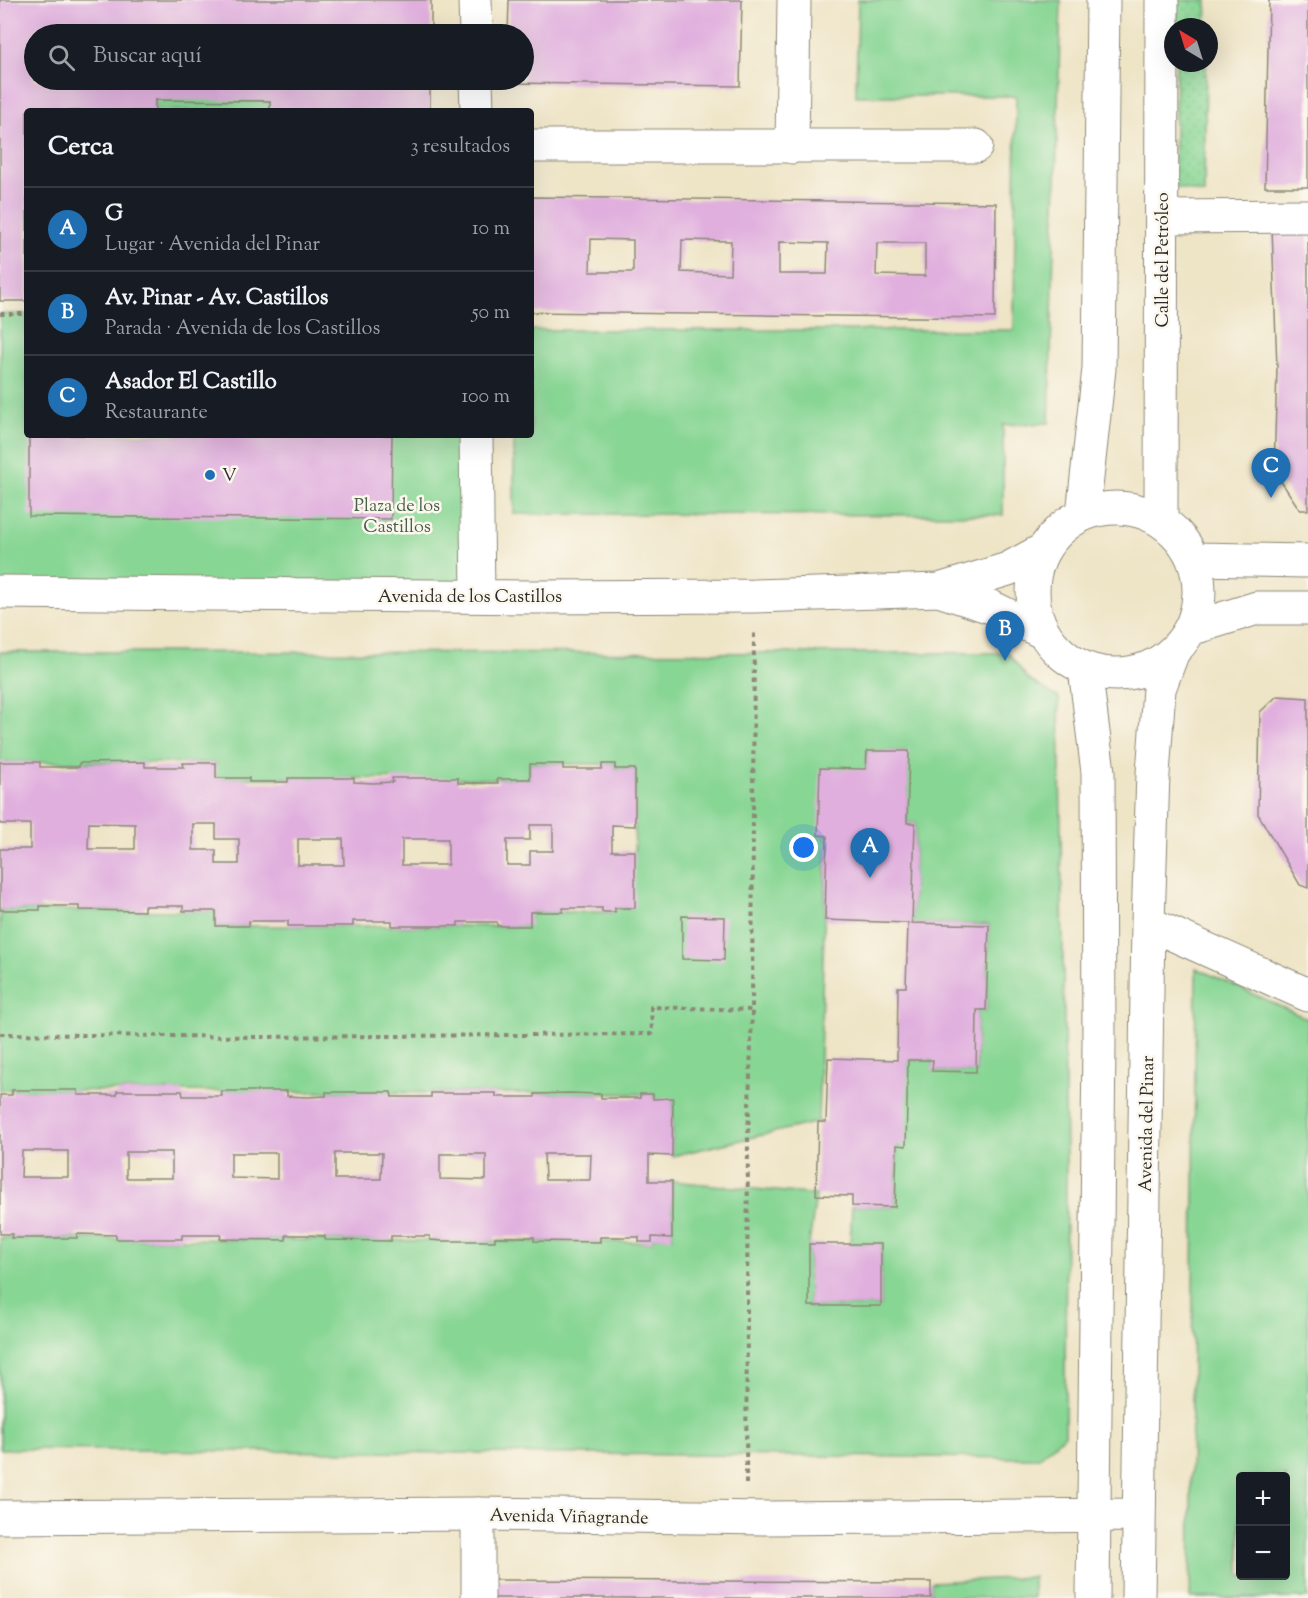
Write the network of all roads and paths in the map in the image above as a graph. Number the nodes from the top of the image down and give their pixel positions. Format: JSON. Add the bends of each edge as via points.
{"nodes":[{"id":1,"x":475,"y":0,"type":"edge"},
{"id":2,"x":794,"y":0,"type":"edge"},
{"id":3,"x":1103,"y":0,"type":"edge"},
{"id":4,"x":1162,"y":0,"type":"edge"},
{"id":5,"x":476,"y":24,"type":"edge"},
{"id":6,"x":476,"y":90,"type":"edge"},
{"id":7,"x":477,"y":108,"type":"edge"},
{"id":8,"x":534,"y":146,"type":"edge"},
{"id":9,"x":976,"y":146,"type":"dead end"},
{"id":10,"x":792,"y":147,"type":"junction"},
{"id":11,"x":1308,"y":216,"type":"edge"},
{"id":12,"x":1162,"y":217,"type":"junction"},
{"id":13,"x":0,"y":314,"type":"edge"},
{"id":14,"x":24,"y":314,"type":"edge"},
{"id":15,"x":476,"y":438,"type":"edge"},
{"id":16,"x":1083,"y":514,"type":"junction"},
{"id":17,"x":1161,"y":521,"type":"junction"},
{"id":18,"x":1043,"y":550,"type":"junction"},
{"id":19,"x":1194,"y":559,"type":"junction"},
{"id":20,"x":1308,"y":561,"type":"edge"},
{"id":21,"x":939,"y":590,"type":"junction"},
{"id":22,"x":0,"y":592,"type":"edge"},
{"id":23,"x":478,"y":596,"type":"junction"},
{"id":24,"x":754,"y":597,"type":"junction"},
{"id":25,"x":1308,"y":608,"type":"edge"},
{"id":26,"x":1042,"y":632,"type":"junction"},
{"id":27,"x":1181,"y":641,"type":"junction"},
{"id":28,"x":1085,"y":669,"type":"junction"},
{"id":29,"x":1148,"y":923,"type":"junction"},
{"id":30,"x":1308,"y":995,"type":"edge"},
{"id":31,"x":752,"y":1010,"type":"junction"},
{"id":32,"x":0,"y":1034,"type":"edge"},
{"id":33,"x":478,"y":1514,"type":"junction"},
{"id":34,"x":1095,"y":1515,"type":"junction"},
{"id":35,"x":1138,"y":1515,"type":"junction"},
{"id":36,"x":0,"y":1517,"type":"edge"},
{"id":37,"x":746,"y":1518,"type":"junction"},
{"id":38,"x":478,"y":1598,"type":"edge"},
{"id":39,"x":1093,"y":1598,"type":"edge"},
{"id":40,"x":1138,"y":1598,"type":"edge"}],
"edges":[{"from":1,"to":5,"type":"street"},
{"from":2,"to":10,"type":"street"},
{"from":3,"to":16,"type":"street","via":[[1099,369]]},
{"from":4,"to":12,"type":"street","name":"Calle del Petróleo"},
{"from":6,"to":7,"type":"street"},
{"from":8,"to":10,"type":"street"},
{"from":9,"to":10,"type":"street"},
{"from":11,"to":12,"type":"street"},
{"from":12,"to":17,"type":"street","name":"Calle del Petróleo"},
{"from":13,"to":14,"type":"path"},
{"from":15,"to":23,"type":"street"},
{"from":16,"to":17,"type":"street","via":[[1109,508],[1136,510]]},
{"from":16,"to":18,"type":"street","via":[[1060,529]]},
{"from":17,"to":19,"type":"street","via":[[1182,540]]},
{"from":18,"to":21,"type":"street","name":"Avenida de los Castillos","via":[[1008,569]]},
{"from":18,"to":26,"type":"street","via":[[1033,576],[1033,602]]},
{"from":19,"to":20,"type":"street"},
{"from":19,"to":27,"type":"street","via":[[1199,595]]},
{"from":21,"to":24,"type":"street","name":"Avenida de los Castillos"},
{"from":21,"to":26,"type":"street","name":"Avenida de los Castillos","via":[[991,607]]},
{"from":22,"to":23,"type":"street","name":"Avenida de los Castillos"},
{"from":23,"to":24,"type":"street","name":"Avenida de los Castillos"},
{"from":24,"to":31,"type":"path"},
{"from":25,"to":27,"type":"street","via":[[1257,608]]},
{"from":26,"to":28,"type":"street","via":[[1060,654]]},
{"from":27,"to":28,"type":"street","via":[[1145,669],[1115,675]]},
{"from":27,"to":29,"type":"street","name":"Avenida del Pinar","via":[[1159,688]]},
{"from":28,"to":34,"type":"street","via":[[1098,783]]},
{"from":29,"to":30,"type":"street"},
{"from":29,"to":35,"type":"street","name":"Avenida del Pinar"},
{"from":31,"to":32,"type":"path","via":[[651,1007],[652,1034]]},
{"from":31,"to":37,"type":"path"},
{"from":33,"to":36,"type":"street","name":"Avenida Viñagrande"},
{"from":33,"to":37,"type":"street","name":"Avenida Viñagrande"},
{"from":33,"to":38,"type":"street"},
{"from":34,"to":35,"type":"street","name":"Avenida Viñagrande"},
{"from":34,"to":37,"type":"street","name":"Avenida Viñagrande"},
{"from":34,"to":39,"type":"street"},
{"from":35,"to":40,"type":"street","name":"Avenida del Pinar"}]}
